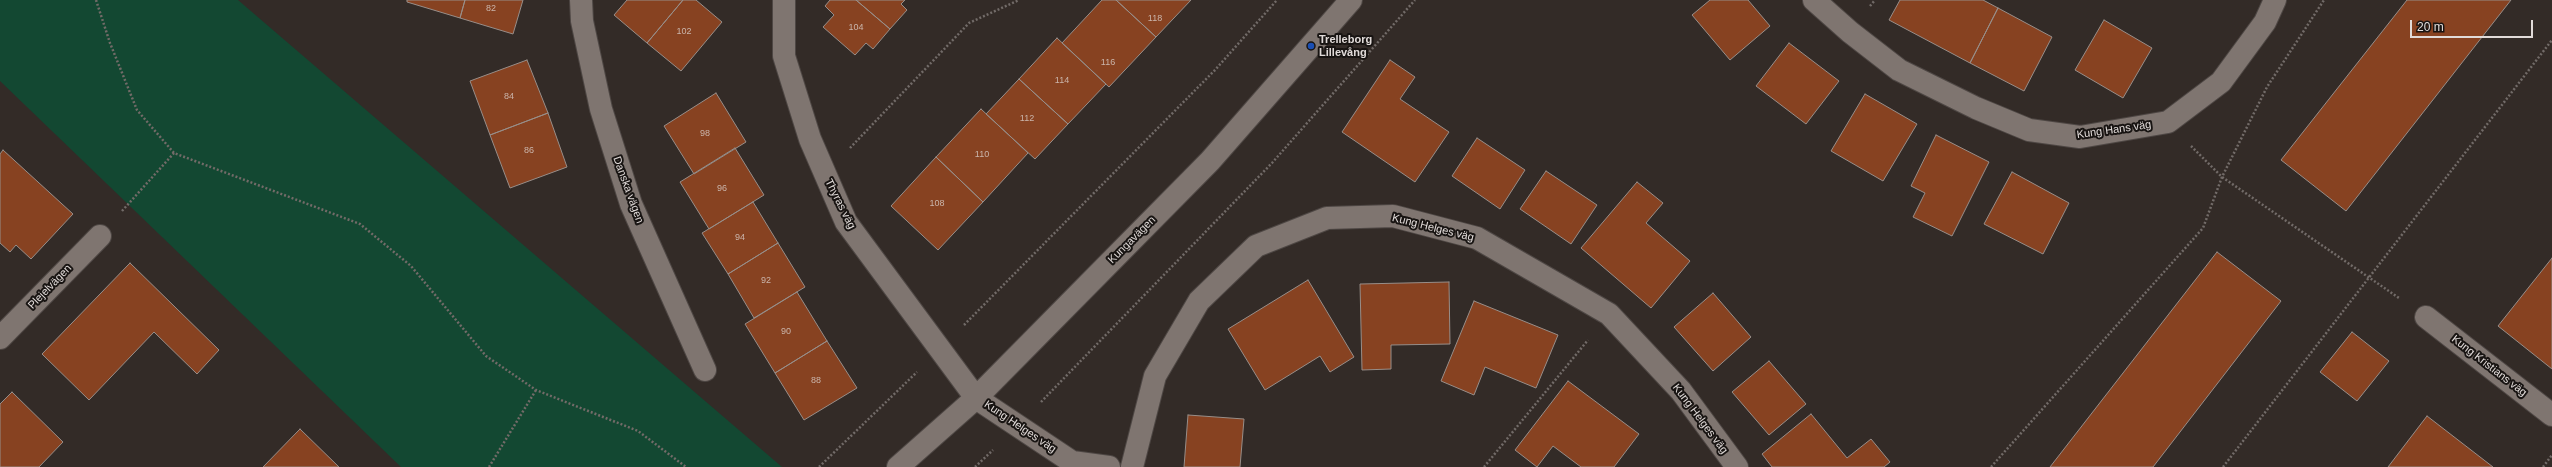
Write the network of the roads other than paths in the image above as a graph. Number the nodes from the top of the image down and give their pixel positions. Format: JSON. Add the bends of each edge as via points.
{"nodes":[{"id":1,"x":581,"y":0,"type":"edge"},
{"id":2,"x":784,"y":0,"type":"edge"},
{"id":3,"x":1351,"y":0,"type":"edge"},
{"id":4,"x":1814,"y":0,"type":"edge"},
{"id":5,"x":2275,"y":0,"type":"edge"},
{"id":6,"x":100,"y":236,"type":"road end"},
{"id":7,"x":2426,"y":317,"type":"road end"},
{"id":8,"x":0,"y":338,"type":"edge"},
{"id":9,"x":705,"y":370,"type":"dead end"},
{"id":10,"x":976,"y":398,"type":"junction"},
{"id":11,"x":2552,"y":415,"type":"edge"},
{"id":12,"x":898,"y":467,"type":"edge"},
{"id":13,"x":1109,"y":467,"type":"edge"},
{"id":14,"x":1132,"y":467,"type":"edge"},
{"id":15,"x":1737,"y":467,"type":"edge"}],
"edges":[{"from":1,"to":9,"type":"street","name":"Danska vägen","via":[[582,21],[601,109],[631,204]]},
{"from":2,"to":10,"type":"street","name":"Thyras väg","via":[[784,56],[810,139],[846,222]]},
{"from":3,"to":10,"type":"street","name":"Kungavägen","via":[[1210,161]]},
{"from":4,"to":5,"type":"street","name":"Kung Hans väg","via":[[1899,70],[1976,108],[2029,130],[2080,137],[2168,122],[2221,82],[2265,22]]},
{"from":6,"to":8,"type":"street","name":"Plejelvägen"},
{"from":7,"to":11,"type":"street","name":"Kung Kristians väg"},
{"from":10,"to":12,"type":"street","name":"Kungavägen"},
{"from":10,"to":13,"type":"street","name":"Kung Helges väg","via":[[1072,462]]},
{"from":14,"to":15,"type":"street","name":"Kung Helges väg","via":[[1155,376],[1199,301],[1256,246],[1327,218],[1393,216],[1477,238],[1609,314],[1681,391]]}]}
